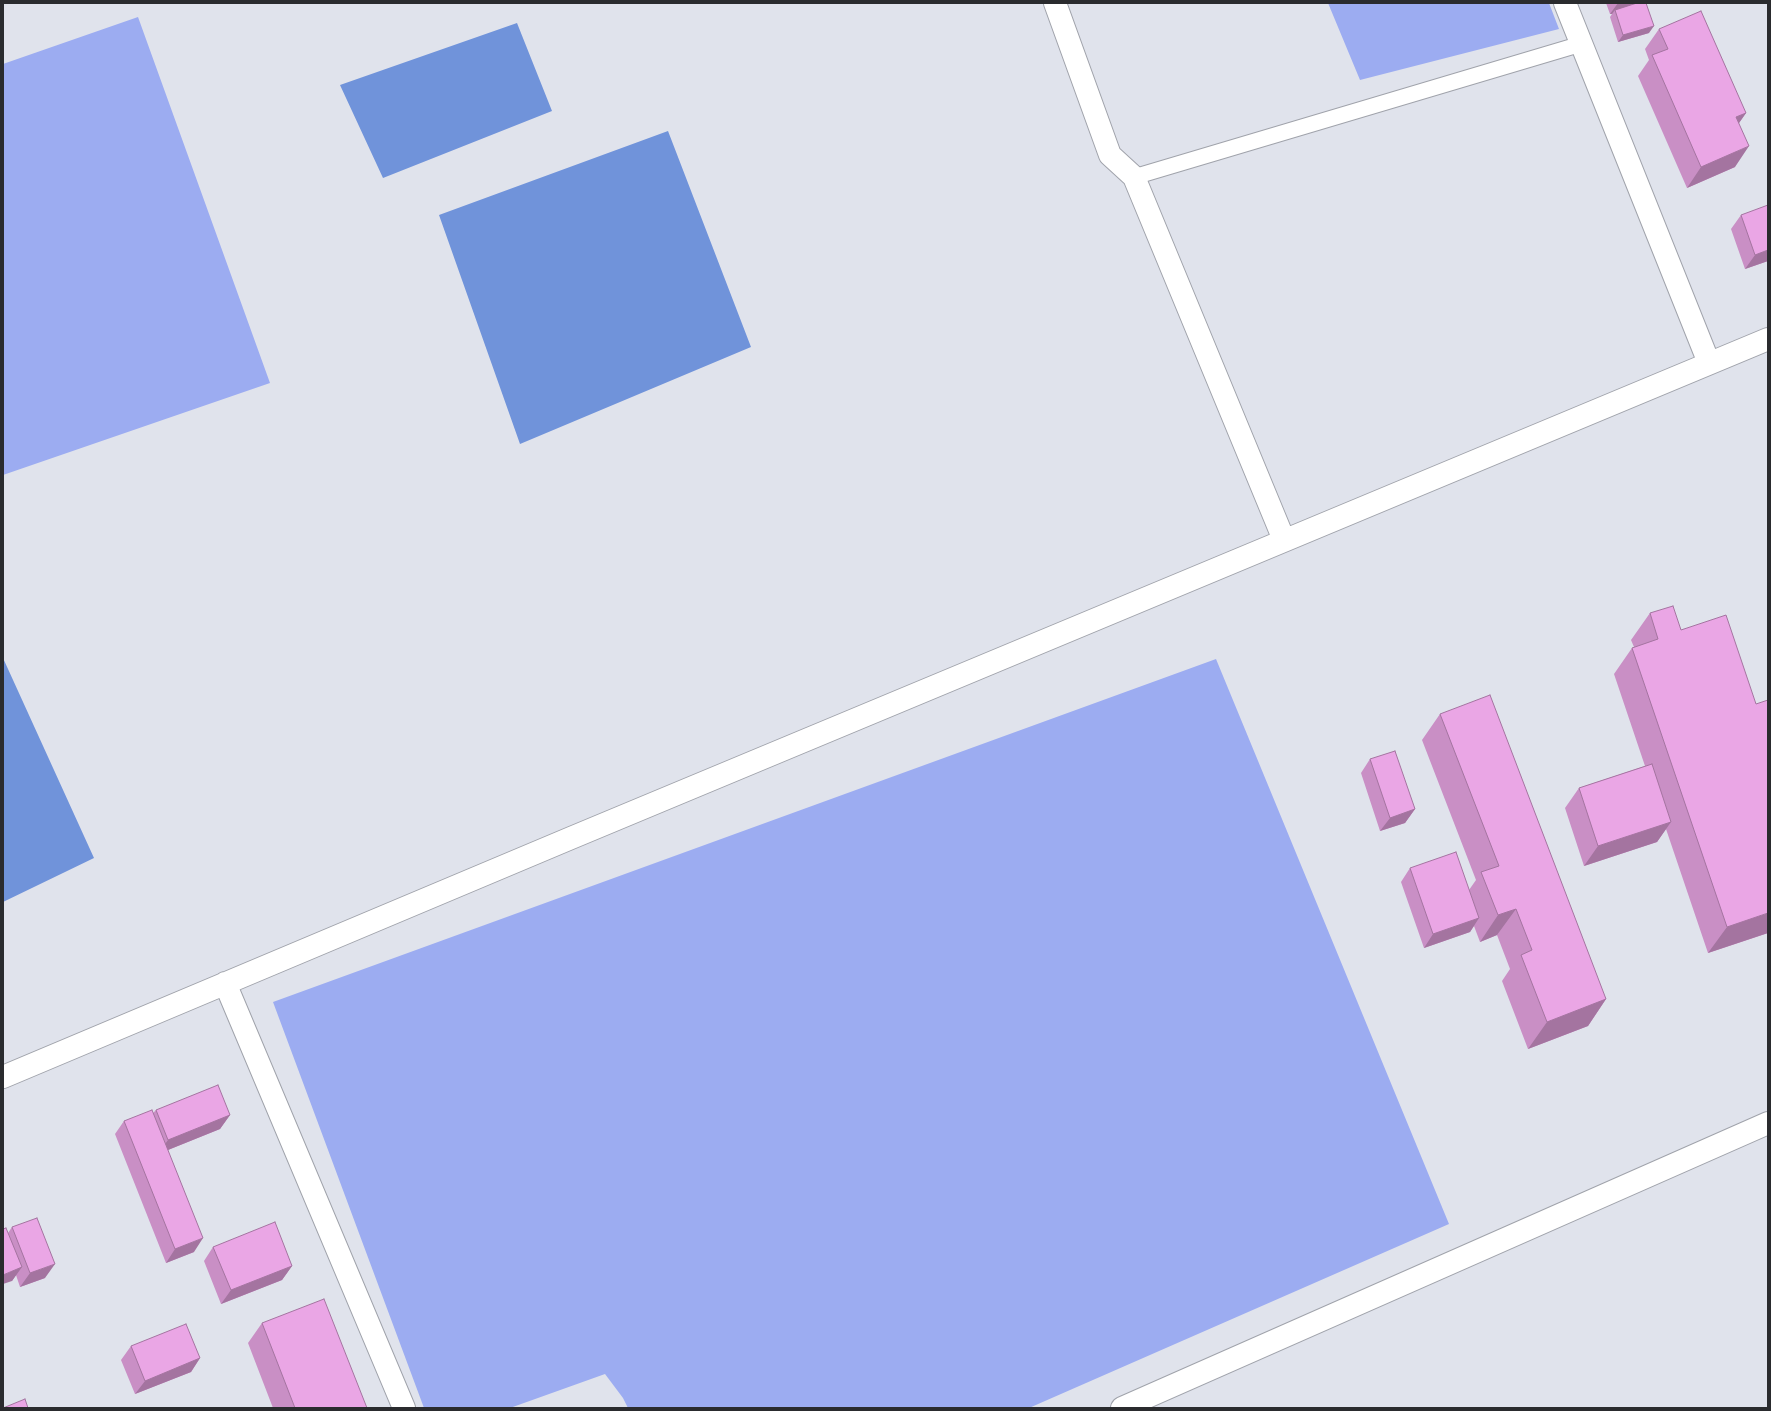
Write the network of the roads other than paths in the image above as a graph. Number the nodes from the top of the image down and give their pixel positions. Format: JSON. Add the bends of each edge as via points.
{"nodes":[{"id":1,"x":1055,"y":3,"type":"edge"},
{"id":2,"x":1565,"y":3,"type":"edge"},
{"id":3,"x":1581,"y":44,"type":"junction"},
{"id":4,"x":1134,"y":177,"type":"junction"},
{"id":5,"x":1768,"y":339,"type":"edge"},
{"id":6,"x":1709,"y":363,"type":"junction"},
{"id":7,"x":1284,"y":540,"type":"junction"},
{"id":8,"x":225,"y":983,"type":"junction"},
{"id":9,"x":3,"y":1077,"type":"edge"},
{"id":10,"x":1768,"y":1123,"type":"edge"},
{"id":11,"x":404,"y":1408,"type":"edge"},
{"id":12,"x":1122,"y":1408,"type":"edge"}],
"edges":[{"from":1,"to":4,"type":"street","via":[[1110,155]]},
{"from":2,"to":3,"type":"street"},
{"from":3,"to":4,"type":"lane"},
{"from":3,"to":6,"type":"street"},
{"from":4,"to":7,"type":"street"},
{"from":5,"to":6,"type":"street"},
{"from":6,"to":7,"type":"street"},
{"from":7,"to":8,"type":"street"},
{"from":8,"to":9,"type":"street"},
{"from":8,"to":11,"type":"street"},
{"from":10,"to":12,"type":"street"}]}
